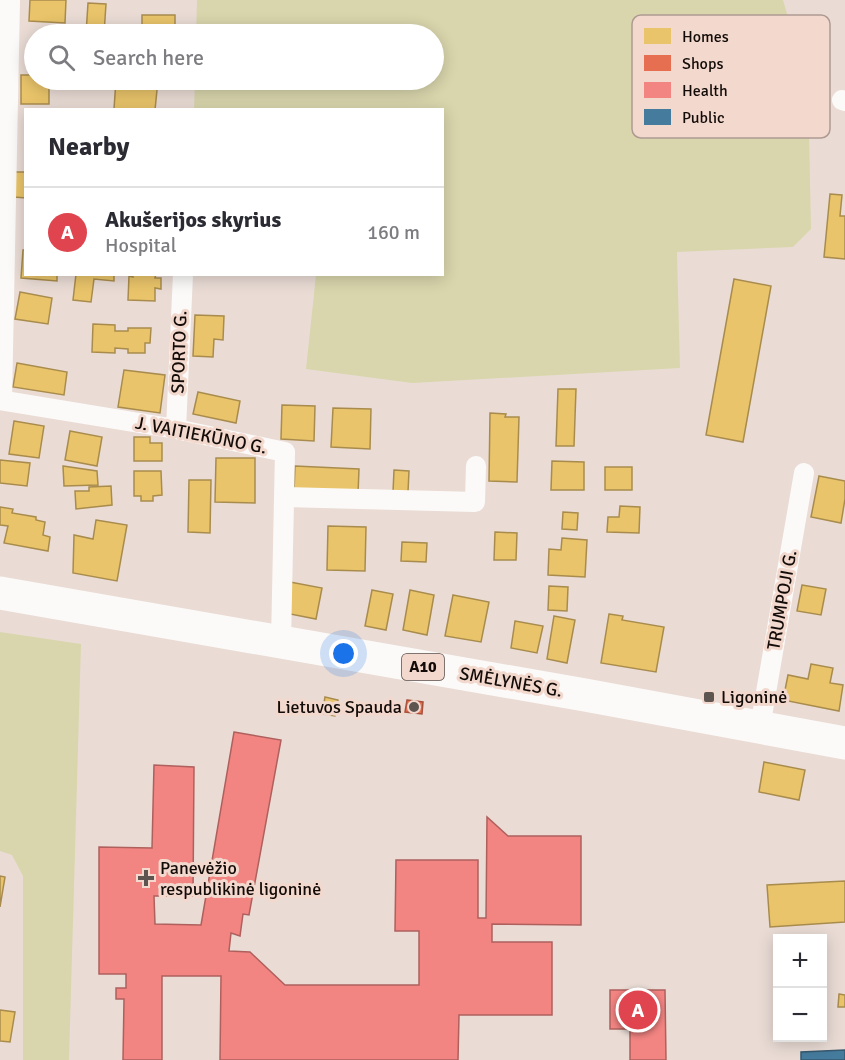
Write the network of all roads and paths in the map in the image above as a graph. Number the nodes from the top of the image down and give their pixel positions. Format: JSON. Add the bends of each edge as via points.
{"nodes":[{"id":1,"x":10,"y":0,"type":"edge"},
{"id":2,"x":183,"y":276,"type":"edge"},
{"id":3,"x":1,"y":400,"type":"edge"},
{"id":4,"x":176,"y":429,"type":"junction"},
{"id":5,"x":476,"y":466,"type":"dead end"},
{"id":6,"x":804,"y":473,"type":"dead end"},
{"id":7,"x":285,"y":497,"type":"junction"},
{"id":8,"x":0,"y":593,"type":"edge"},
{"id":9,"x":281,"y":642,"type":"junction"},
{"id":10,"x":760,"y":727,"type":"junction"},
{"id":11,"x":845,"y":743,"type":"edge"}],
"edges":[{"from":1,"to":3,"type":"street"},
{"from":2,"to":4,"type":"street","name":"SPORTO G."},
{"from":3,"to":4,"type":"street","name":"J. VAITIEKŪNO G."},
{"from":4,"to":7,"type":"street","name":"J. VAITIEKŪNO G.","via":[[285,452]]},
{"from":5,"to":7,"type":"street","via":[[475,502]]},
{"from":6,"to":10,"type":"street","name":"TRUMPOJI G."},
{"from":7,"to":9,"type":"street","name":"J. VAITIEKŪNO G."},
{"from":8,"to":9,"type":"highway","name":"SMĖLYNĖS G.","number":"A10"},
{"from":9,"to":10,"type":"highway","name":"SMĖLYNĖS G.","number":"A10"},
{"from":10,"to":11,"type":"highway","name":"SMĖLYNĖS G.","number":"A10"}]}
